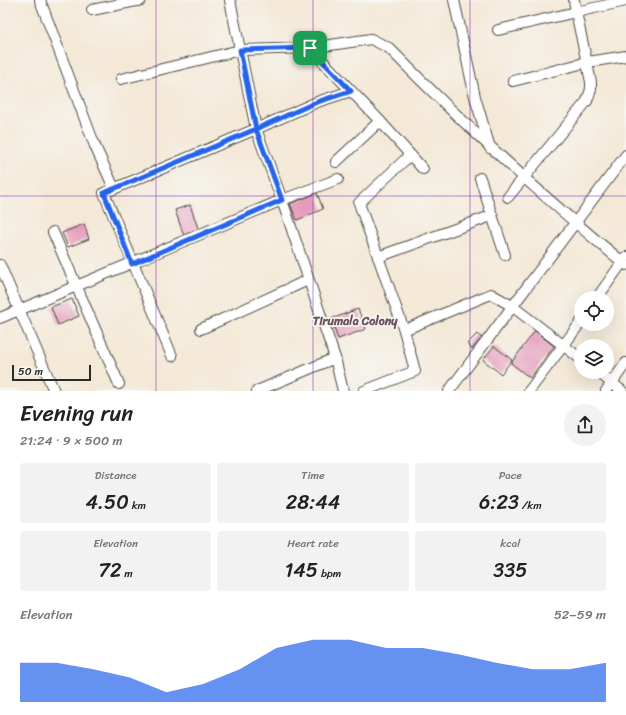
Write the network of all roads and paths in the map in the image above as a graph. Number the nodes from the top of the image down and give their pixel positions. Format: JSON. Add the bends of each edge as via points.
{"nodes":[{"id":1,"x":40,"y":0,"type":"edge"},
{"id":2,"x":141,"y":0,"type":"edge"},
{"id":3,"x":230,"y":0,"type":"edge"},
{"id":4,"x":454,"y":0,"type":"edge"},
{"id":5,"x":574,"y":0,"type":"edge"},
{"id":6,"x":626,"y":1,"type":"edge"},
{"id":7,"x":92,"y":10,"type":"dead end"},
{"id":8,"x":576,"y":12,"type":"junction"},
{"id":9,"x":498,"y":30,"type":"dead end"},
{"id":10,"x":310,"y":48,"type":"junction"},
{"id":11,"x":240,"y":50,"type":"junction"},
{"id":12,"x":626,"y":56,"type":"edge"},
{"id":13,"x":588,"y":62,"type":"junction"},
{"id":14,"x":121,"y":79,"type":"dead end"},
{"id":15,"x":513,"y":81,"type":"dead end"},
{"id":16,"x":351,"y":91,"type":"junction"},
{"id":17,"x":380,"y":121,"type":"junction"},
{"id":18,"x":256,"y":129,"type":"junction"},
{"id":19,"x":490,"y":148,"type":"junction"},
{"id":20,"x":410,"y":155,"type":"junction"},
{"id":21,"x":626,"y":155,"type":"edge"},
{"id":22,"x":336,"y":162,"type":"dead end"},
{"id":23,"x":423,"y":169,"type":"dead end"},
{"id":24,"x":480,"y":178,"type":"dead end"},
{"id":25,"x":524,"y":178,"type":"junction"},
{"id":26,"x":338,"y":179,"type":"dead end"},
{"id":27,"x":114,"y":188,"type":"junction"},
{"id":28,"x":508,"y":197,"type":"dead end"},
{"id":29,"x":282,"y":200,"type":"junction"},
{"id":30,"x":491,"y":216,"type":"junction"},
{"id":31,"x":575,"y":223,"type":"junction"},
{"id":32,"x":53,"y":232,"type":"dead end"},
{"id":33,"x":505,"y":255,"type":"dead end"},
{"id":34,"x":378,"y":257,"type":"junction"},
{"id":35,"x":625,"y":261,"type":"edge"},
{"id":36,"x":132,"y":264,"type":"junction"},
{"id":37,"x":0,"y":265,"type":"edge"},
{"id":38,"x":308,"y":280,"type":"junction"},
{"id":39,"x":76,"y":287,"type":"junction"},
{"id":40,"x":602,"y":291,"type":"edge"},
{"id":41,"x":512,"y":306,"type":"junction"},
{"id":42,"x":18,"y":311,"type":"junction"},
{"id":43,"x":0,"y":318,"type":"edge"},
{"id":44,"x":201,"y":329,"type":"dead end"},
{"id":45,"x":404,"y":330,"type":"junction"},
{"id":46,"x":575,"y":331,"type":"edge"},
{"id":47,"x":565,"y":346,"type":"junction"},
{"id":48,"x":574,"y":353,"type":"edge"},
{"id":49,"x":172,"y":356,"type":"dead end"},
{"id":50,"x":335,"y":358,"type":"junction"},
{"id":51,"x":626,"y":363,"type":"edge"},
{"id":52,"x":120,"y":384,"type":"dead end"},
{"id":53,"x":609,"y":387,"type":"edge"},
{"id":54,"x":54,"y":391,"type":"edge"},
{"id":55,"x":257,"y":391,"type":"edge"},
{"id":56,"x":343,"y":391,"type":"edge"},
{"id":57,"x":364,"y":391,"type":"edge"},
{"id":58,"x":449,"y":391,"type":"edge"},
{"id":59,"x":529,"y":391,"type":"edge"},
{"id":60,"x":622,"y":391,"type":"edge"}],
"edges":[{"from":1,"to":27,"type":"street","via":[[92,139]]},
{"from":2,"to":7,"type":"street"},
{"from":3,"to":11,"type":"street"},
{"from":4,"to":19,"type":"street","via":[[475,97]]},
{"from":5,"to":8,"type":"street"},
{"from":6,"to":8,"type":"street"},
{"from":8,"to":9,"type":"street"},
{"from":8,"to":13,"type":"street"},
{"from":10,"to":11,"type":"street"},
{"from":10,"to":16,"type":"street"},
{"from":10,"to":19,"type":"street","via":[[371,39],[381,43]]},
{"from":11,"to":14,"type":"street"},
{"from":11,"to":18,"type":"street"},
{"from":12,"to":13,"type":"street"},
{"from":13,"to":15,"type":"street"},
{"from":13,"to":25,"type":"street","via":[[591,89],[587,101]]},
{"from":16,"to":17,"type":"street"},
{"from":16,"to":18,"type":"street","via":[[317,102]]},
{"from":17,"to":20,"type":"street"},
{"from":17,"to":22,"type":"street"},
{"from":18,"to":27,"type":"street"},
{"from":18,"to":29,"type":"street"},
{"from":19,"to":25,"type":"street"},
{"from":20,"to":23,"type":"street"},
{"from":20,"to":34,"type":"street","via":[[359,203]]},
{"from":21,"to":31,"type":"street"},
{"from":24,"to":30,"type":"street"},
{"from":25,"to":28,"type":"street"},
{"from":25,"to":31,"type":"street"},
{"from":26,"to":29,"type":"street"},
{"from":27,"to":36,"type":"street","via":[[104,193]]},
{"from":29,"to":36,"type":"street"},
{"from":29,"to":38,"type":"street"},
{"from":30,"to":33,"type":"street"},
{"from":30,"to":34,"type":"street"},
{"from":31,"to":35,"type":"street"},
{"from":31,"to":41,"type":"street"},
{"from":32,"to":39,"type":"street"},
{"from":34,"to":45,"type":"street"},
{"from":35,"to":40,"type":"street"},
{"from":36,"to":39,"type":"street"},
{"from":36,"to":49,"type":"street"},
{"from":37,"to":42,"type":"street"},
{"from":38,"to":44,"type":"street"},
{"from":38,"to":50,"type":"street"},
{"from":39,"to":42,"type":"street"},
{"from":39,"to":52,"type":"street"},
{"from":41,"to":45,"type":"street","via":[[491,294]]},
{"from":41,"to":47,"type":"street"},
{"from":41,"to":58,"type":"street"},
{"from":42,"to":43,"type":"street"},
{"from":42,"to":54,"type":"street"},
{"from":45,"to":57,"type":"street","via":[[415,371]]},
{"from":46,"to":47,"type":"street"},
{"from":47,"to":48,"type":"street"},
{"from":47,"to":59,"type":"street"},
{"from":50,"to":55,"type":"street"},
{"from":50,"to":56,"type":"street"},
{"from":51,"to":53,"type":"street"},
{"from":53,"to":60,"type":"street"}]}
